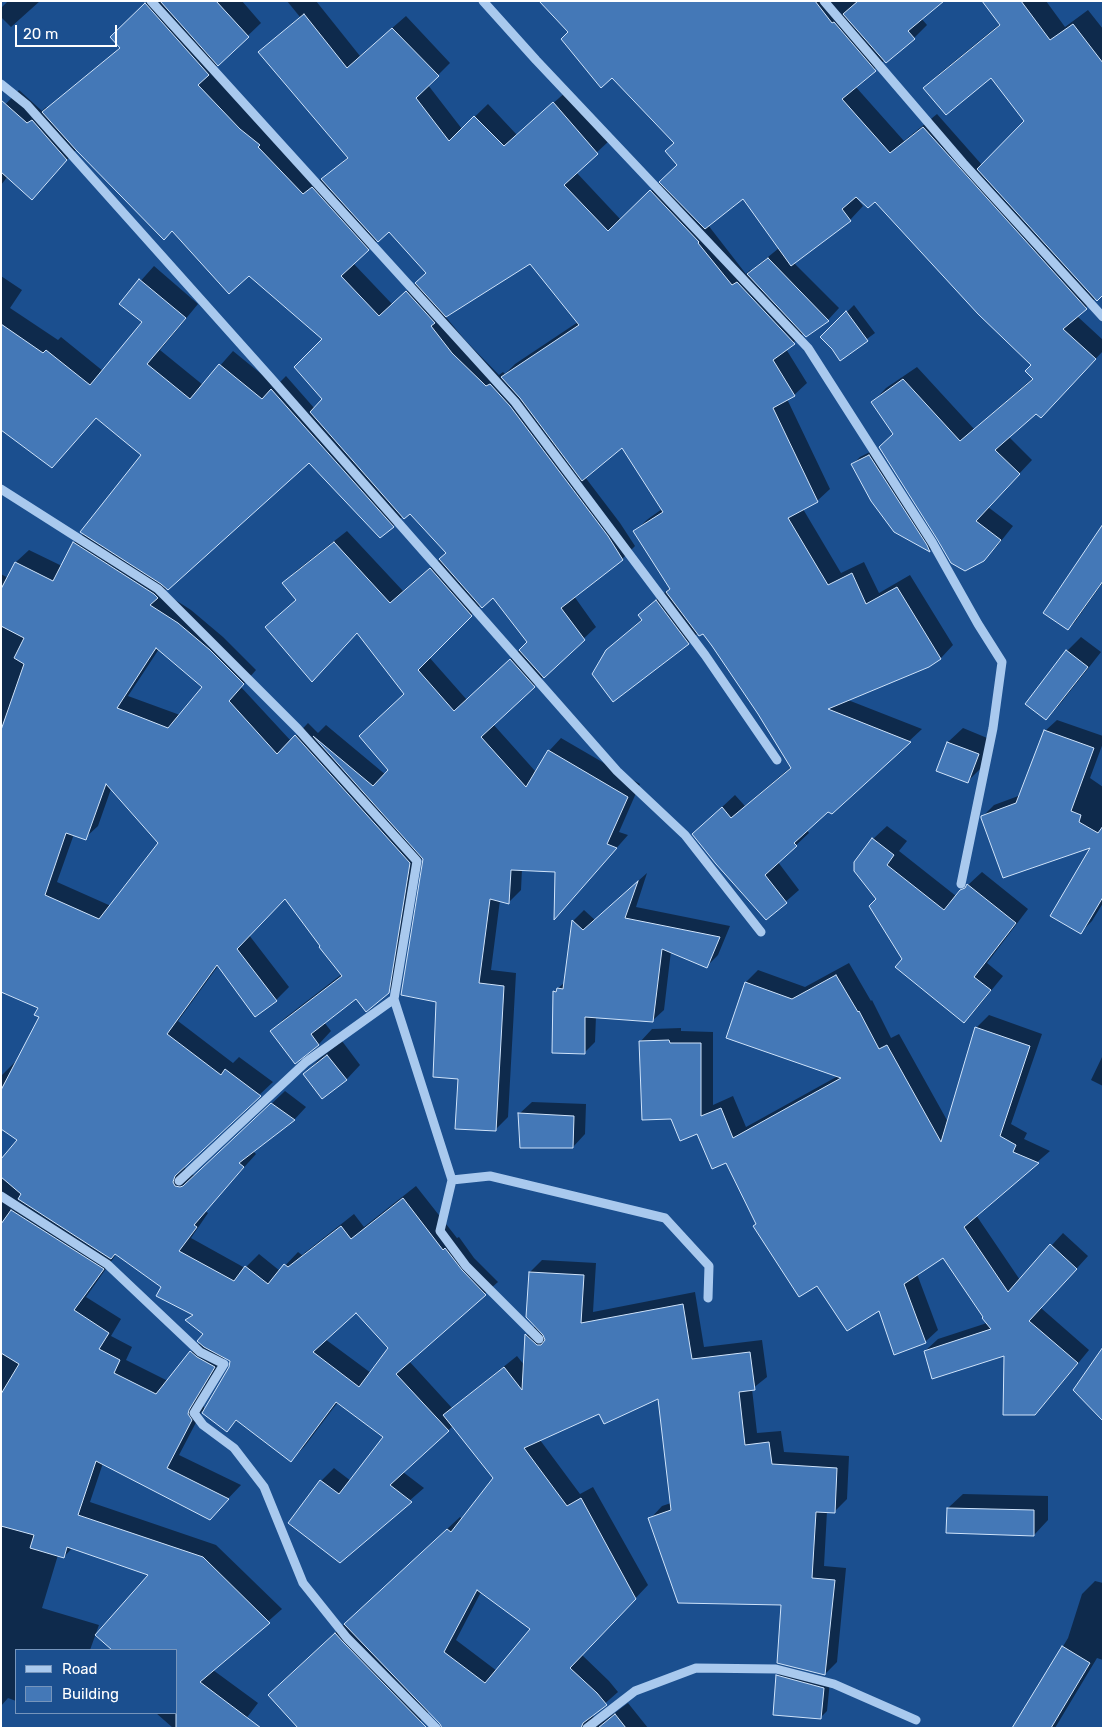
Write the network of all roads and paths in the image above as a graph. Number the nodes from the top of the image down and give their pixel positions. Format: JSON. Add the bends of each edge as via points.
{"nodes":[{"id":1,"x":152,"y":1,"type":"edge"},
{"id":2,"x":483,"y":1,"type":"edge"},
{"id":3,"x":824,"y":1,"type":"edge"},
{"id":4,"x":1,"y":84,"type":"edge"},
{"id":5,"x":1103,"y":317,"type":"edge"},
{"id":6,"x":1,"y":489,"type":"edge"},
{"id":7,"x":777,"y":760,"type":"dead end"},
{"id":8,"x":961,"y":884,"type":"dead end"},
{"id":9,"x":761,"y":932,"type":"dead end"},
{"id":10,"x":394,"y":999,"type":"junction"},
{"id":11,"x":452,"y":1180,"type":"junction"},
{"id":12,"x":179,"y":1182,"type":"dead end"},
{"id":13,"x":1,"y":1196,"type":"edge"},
{"id":14,"x":708,"y":1298,"type":"dead end"},
{"id":15,"x":539,"y":1340,"type":"dead end"},
{"id":16,"x":916,"y":1720,"type":"dead end"},
{"id":17,"x":436,"y":1728,"type":"edge"},
{"id":18,"x":587,"y":1728,"type":"edge"}],
"edges":[{"from":1,"to":7,"type":"street","via":[[515,402],[705,654]]},
{"from":2,"to":8,"type":"street","via":[[808,348],[932,542],[1002,662],[994,728]]},
{"from":3,"to":5,"type":"street"},
{"from":4,"to":9,"type":"street","via":[[27,105],[617,770],[685,835]]},
{"from":6,"to":10,"type":"street","via":[[158,589],[298,729],[417,861]]},
{"from":10,"to":11,"type":"street"},
{"from":10,"to":12,"type":"street","via":[[306,1062]]},
{"from":11,"to":14,"type":"street","via":[[490,1176],[665,1218],[709,1266]]},
{"from":11,"to":15,"type":"street","via":[[440,1231],[466,1266]]},
{"from":13,"to":17,"type":"street","via":[[108,1264],[200,1352],[224,1364],[194,1413],[203,1425],[234,1448],[264,1487],[303,1583],[347,1638]]},
{"from":16,"to":18,"type":"street","via":[[834,1684],[776,1669],[696,1668],[635,1691]]}]}
